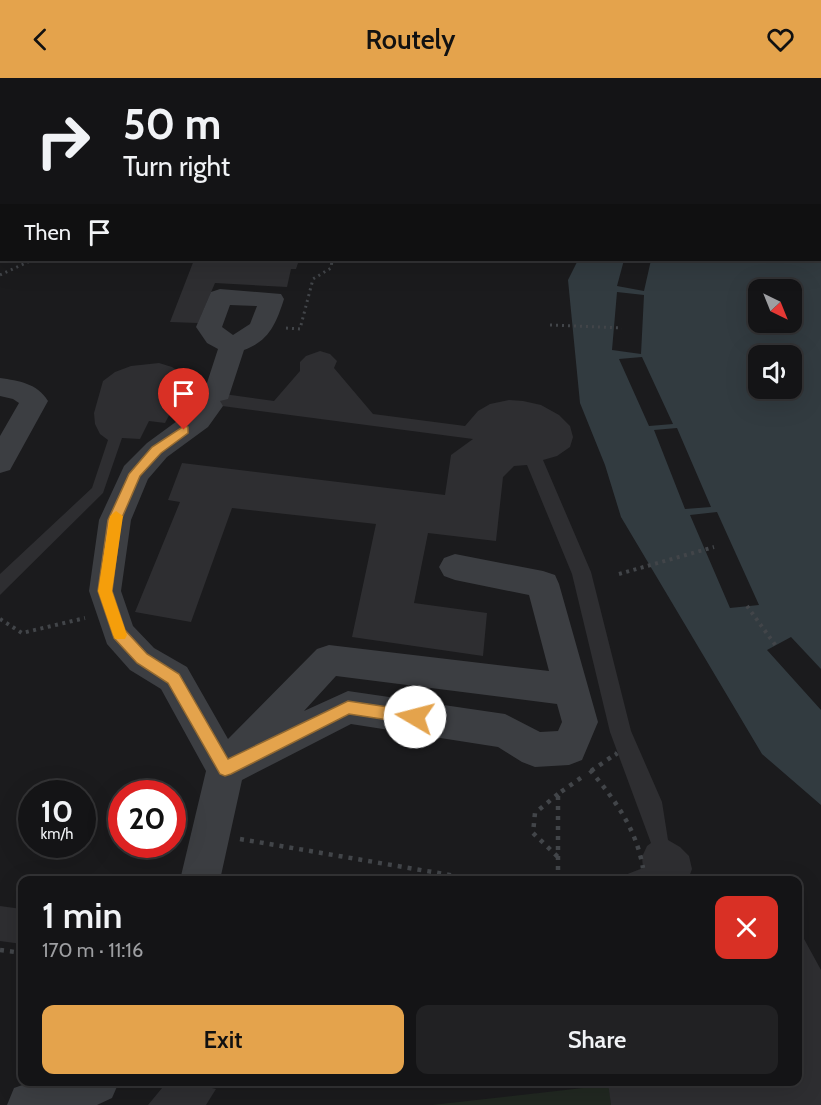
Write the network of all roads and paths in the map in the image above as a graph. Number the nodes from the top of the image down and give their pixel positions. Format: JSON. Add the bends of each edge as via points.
{"nodes":[{"id":1,"x":30,"y":261,"type":"edge"},
{"id":2,"x":332,"y":261,"type":"edge"},
{"id":3,"x":0,"y":275,"type":"edge"},
{"id":4,"x":550,"y":325,"type":"dead end"},
{"id":5,"x":262,"y":327,"type":"junction"},
{"id":6,"x":622,"y":328,"type":"dead end"},
{"id":7,"x":232,"y":345,"type":"junction"},
{"id":8,"x":0,"y":387,"type":"edge"},
{"id":9,"x":0,"y":462,"type":"edge"},
{"id":10,"x":714,"y":547,"type":"dead end"},
{"id":11,"x":454,"y":567,"type":"dead end"},
{"id":12,"x":619,"y":574,"type":"dead end"},
{"id":13,"x":747,"y":606,"type":"dead end"},
{"id":14,"x":112,"y":611,"type":"junction"},
{"id":15,"x":0,"y":619,"type":"edge"},
{"id":16,"x":776,"y":646,"type":"dead end"},
{"id":17,"x":571,"y":690,"type":"junction"},
{"id":18,"x":618,"y":753,"type":"dead end"},
{"id":19,"x":580,"y":759,"type":"junction"},
{"id":20,"x":225,"y":769,"type":"junction"},
{"id":21,"x":558,"y":794,"type":"junction"},
{"id":22,"x":210,"y":834,"type":"junction"},
{"id":23,"x":558,"y":857,"type":"junction"},
{"id":24,"x":643,"y":868,"type":"dead end"},
{"id":25,"x":201,"y":876,"type":"edge"},
{"id":26,"x":455,"y":876,"type":"edge"},
{"id":27,"x":558,"y":876,"type":"edge"},
{"id":28,"x":0,"y":950,"type":"edge"},
{"id":29,"x":18,"y":952,"type":"edge"},
{"id":30,"x":85,"y":1086,"type":"edge"},
{"id":31,"x":31,"y":1105,"type":"edge"}],
"edges":[{"from":1,"to":3,"type":"path"},
{"from":2,"to":5,"type":"path","via":[[331,268],[313,279],[300,329]]},
{"from":4,"to":6,"type":"path"},
{"from":5,"to":7,"type":"lane"},
{"from":5,"to":7,"type":"lane","via":[[272,299],[220,297],[209,327],[216,337]]},
{"from":7,"to":14,"type":"lane","via":[[214,399],[198,420],[156,450],[135,474],[115,520],[105,591]]},
{"from":8,"to":9,"type":"lane","via":[[21,391],[34,401]]},
{"from":10,"to":12,"type":"path"},
{"from":11,"to":17,"type":"lane","via":[[543,585]]},
{"from":13,"to":16,"type":"path"},
{"from":14,"to":15,"type":"path","via":[[22,633]]},
{"from":14,"to":20,"type":"lane","via":[[119,634],[142,658],[174,678]]},
{"from":17,"to":19,"type":"lane","via":[[580,722]]},
{"from":17,"to":20,"type":"lane","via":[[330,660]]},
{"from":18,"to":19,"type":"path"},
{"from":19,"to":20,"type":"lane","via":[[535,750],[505,731],[348,708]]},
{"from":19,"to":21,"type":"path"},
{"from":19,"to":24,"type":"path","via":[[627,817],[640,846]]},
{"from":20,"to":22,"type":"lane"},
{"from":21,"to":23,"type":"path"},
{"from":21,"to":23,"type":"path","via":[[535,813],[533,833]]},
{"from":22,"to":25,"type":"lane"},
{"from":22,"to":26,"type":"path"},
{"from":23,"to":27,"type":"path"},
{"from":28,"to":29,"type":"path"},
{"from":30,"to":31,"type":"lane"}]}
